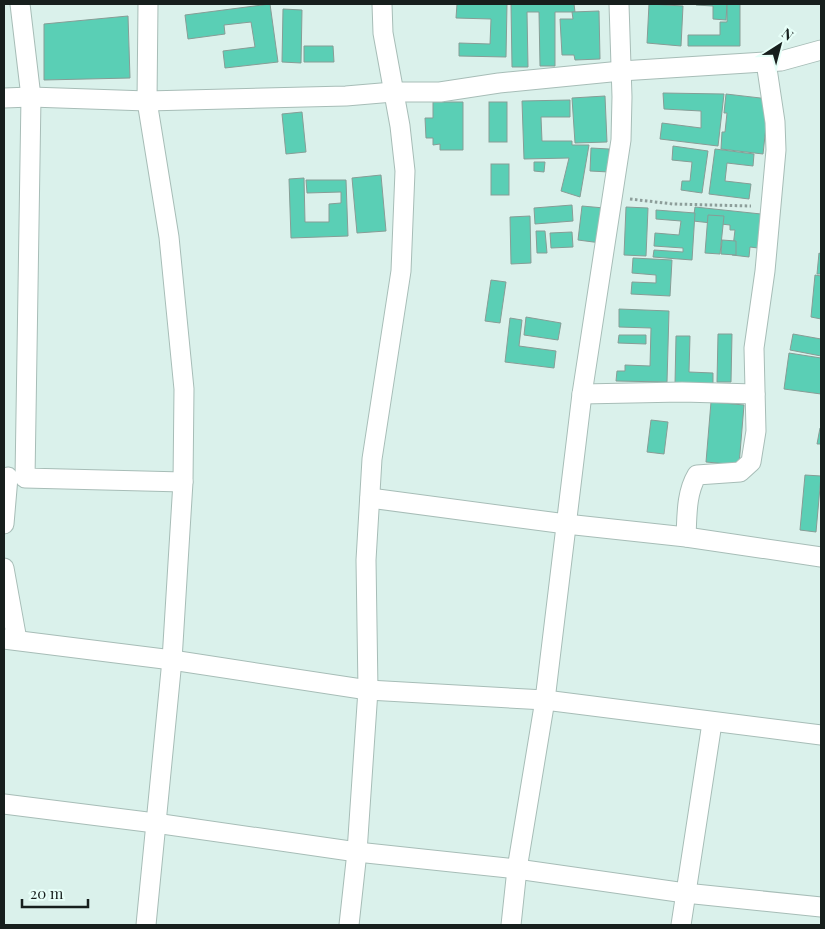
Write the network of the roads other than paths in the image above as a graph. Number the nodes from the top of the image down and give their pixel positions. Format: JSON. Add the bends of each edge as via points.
{"nodes":[{"id":1,"x":20,"y":4,"type":"edge"},
{"id":2,"x":148,"y":4,"type":"edge"},
{"id":3,"x":382,"y":4,"type":"edge"},
{"id":4,"x":619,"y":4,"type":"edge"},
{"id":5,"x":821,"y":50,"type":"edge"},
{"id":6,"x":766,"y":62,"type":"junction"},
{"id":7,"x":621,"y":71,"type":"junction"},
{"id":8,"x":393,"y":92,"type":"junction"},
{"id":9,"x":31,"y":97,"type":"junction"},
{"id":10,"x":4,"y":98,"type":"edge"},
{"id":11,"x":147,"y":101,"type":"junction"},
{"id":12,"x":582,"y":394,"type":"junction"},
{"id":13,"x":755,"y":394,"type":"junction"},
{"id":14,"x":12,"y":477,"type":"edge"},
{"id":15,"x":183,"y":482,"type":"junction"},
{"id":16,"x":370,"y":498,"type":"junction"},
{"id":17,"x":4,"y":524,"type":"edge"},
{"id":18,"x":566,"y":524,"type":"junction"},
{"id":19,"x":686,"y":537,"type":"junction"},
{"id":20,"x":821,"y":557,"type":"edge"},
{"id":21,"x":4,"y":568,"type":"edge"},
{"id":22,"x":11,"y":640,"type":"edge"},
{"id":23,"x":172,"y":660,"type":"junction"},
{"id":24,"x":368,"y":690,"type":"junction"},
{"id":25,"x":546,"y":700,"type":"junction"},
{"id":26,"x":712,"y":723,"type":"junction"},
{"id":27,"x":821,"y":735,"type":"edge"},
{"id":28,"x":4,"y":804,"type":"edge"},
{"id":29,"x":155,"y":823,"type":"junction"},
{"id":30,"x":357,"y":852,"type":"junction"},
{"id":31,"x":518,"y":869,"type":"junction"},
{"id":32,"x":685,"y":893,"type":"junction"},
{"id":33,"x":821,"y":907,"type":"edge"},
{"id":34,"x":146,"y":925,"type":"edge"},
{"id":35,"x":349,"y":925,"type":"edge"},
{"id":36,"x":511,"y":925,"type":"edge"},
{"id":37,"x":681,"y":925,"type":"edge"}],
"edges":[{"from":1,"to":9,"type":"street"},
{"from":2,"to":11,"type":"street"},
{"from":3,"to":8,"type":"street","via":[[383,33]]},
{"from":4,"to":7,"type":"street"},
{"from":5,"to":6,"type":"street"},
{"from":6,"to":7,"type":"street"},
{"from":6,"to":13,"type":"street","via":[[776,150],[765,272],[754,348]]},
{"from":7,"to":8,"type":"street","via":[[440,92]]},
{"from":7,"to":12,"type":"street","via":[[621,140]]},
{"from":8,"to":11,"type":"street"},
{"from":8,"to":16,"type":"street","via":[[405,171],[401,270],[372,459]]},
{"from":9,"to":10,"type":"street"},
{"from":9,"to":11,"type":"street"},
{"from":9,"to":14,"type":"street"},
{"from":11,"to":15,"type":"street","via":[[169,237],[184,389]]},
{"from":12,"to":13,"type":"street"},
{"from":12,"to":18,"type":"street"},
{"from":13,"to":19,"type":"street","via":[[756,431],[751,462],[740,472],[697,475],[687,507]]},
{"from":14,"to":15,"type":"street"},
{"from":14,"to":17,"type":"street"},
{"from":15,"to":23,"type":"street"},
{"from":16,"to":18,"type":"street"},
{"from":16,"to":24,"type":"street","via":[[366,560]]},
{"from":18,"to":19,"type":"street"},
{"from":18,"to":25,"type":"street"},
{"from":19,"to":20,"type":"street"},
{"from":21,"to":22,"type":"street"},
{"from":22,"to":23,"type":"street"},
{"from":23,"to":24,"type":"street"},
{"from":23,"to":29,"type":"street"},
{"from":24,"to":25,"type":"street"},
{"from":24,"to":30,"type":"street"},
{"from":25,"to":26,"type":"street"},
{"from":25,"to":31,"type":"street"},
{"from":26,"to":27,"type":"street"},
{"from":26,"to":32,"type":"street"},
{"from":28,"to":29,"type":"street"},
{"from":29,"to":30,"type":"street"},
{"from":29,"to":34,"type":"street"},
{"from":30,"to":31,"type":"street"},
{"from":30,"to":35,"type":"street"},
{"from":31,"to":32,"type":"street"},
{"from":31,"to":36,"type":"street"},
{"from":32,"to":33,"type":"street"},
{"from":32,"to":37,"type":"street"}]}
